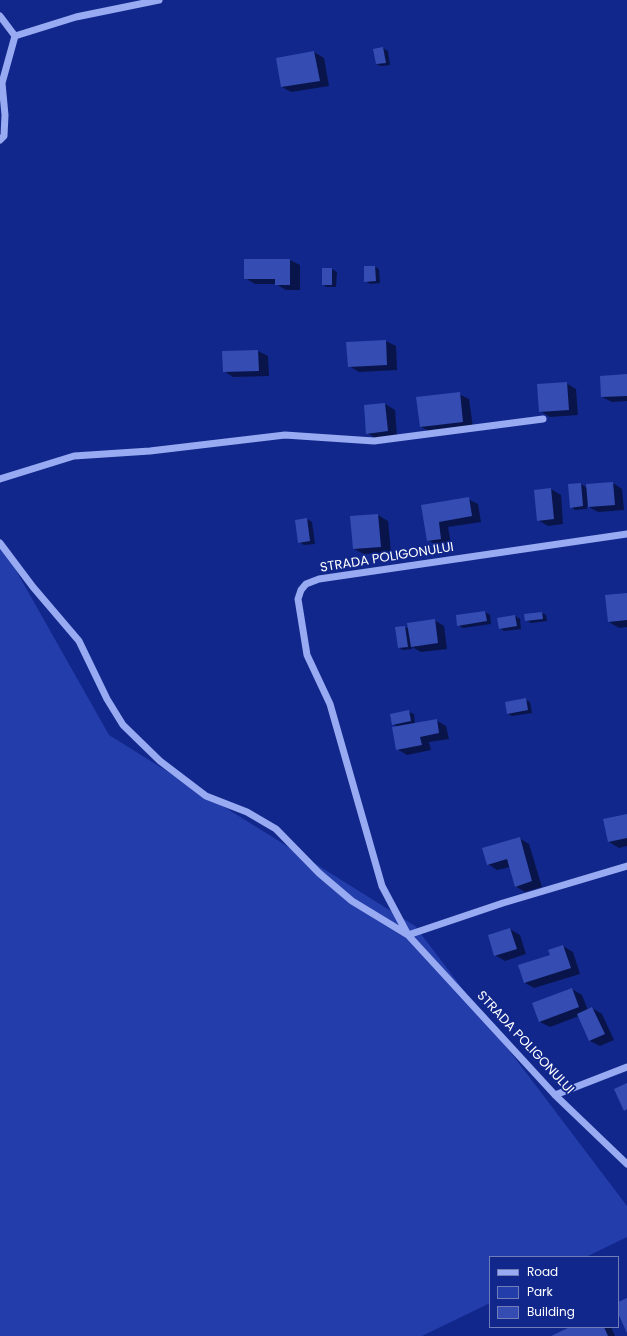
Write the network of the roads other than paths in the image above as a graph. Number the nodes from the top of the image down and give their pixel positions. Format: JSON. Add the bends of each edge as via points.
{"nodes":[{"id":1,"x":159,"y":0,"type":"edge"},
{"id":2,"x":0,"y":16,"type":"edge"},
{"id":3,"x":15,"y":36,"type":"junction"},
{"id":4,"x":0,"y":140,"type":"edge"},
{"id":5,"x":543,"y":419,"type":"dead end"},
{"id":6,"x":0,"y":479,"type":"edge"},
{"id":7,"x":627,"y":534,"type":"edge"},
{"id":8,"x":0,"y":543,"type":"edge"},
{"id":9,"x":627,"y":866,"type":"edge"},
{"id":10,"x":408,"y":935,"type":"junction"},
{"id":11,"x":627,"y":1067,"type":"edge"},
{"id":12,"x":555,"y":1095,"type":"junction"},
{"id":13,"x":627,"y":1164,"type":"edge"}],
"edges":[{"from":1,"to":3,"type":"street","via":[[76,17]]},
{"from":2,"to":3,"type":"street"},
{"from":3,"to":4,"type":"street","via":[[2,82],[5,115],[4,136]]},
{"from":5,"to":6,"type":"street","via":[[374,442],[284,435],[74,456]]},
{"from":7,"to":10,"type":"street","name":"STRADA POLIGONULUI","via":[[319,579],[306,584],[301,590],[298,599],[307,655],[330,704],[382,886]]},
{"from":8,"to":10,"type":"street","name":"STRADA POLIGONULUI","via":[[79,641],[107,699],[123,725],[160,761],[206,796],[247,812],[276,829],[319,873],[352,901]]},
{"from":9,"to":10,"type":"street"},
{"from":10,"to":12,"type":"street","name":"STRADA POLIGONULUI"},
{"from":11,"to":12,"type":"street"},
{"from":12,"to":13,"type":"street","name":"STRADA POLIGONULUI"}]}
